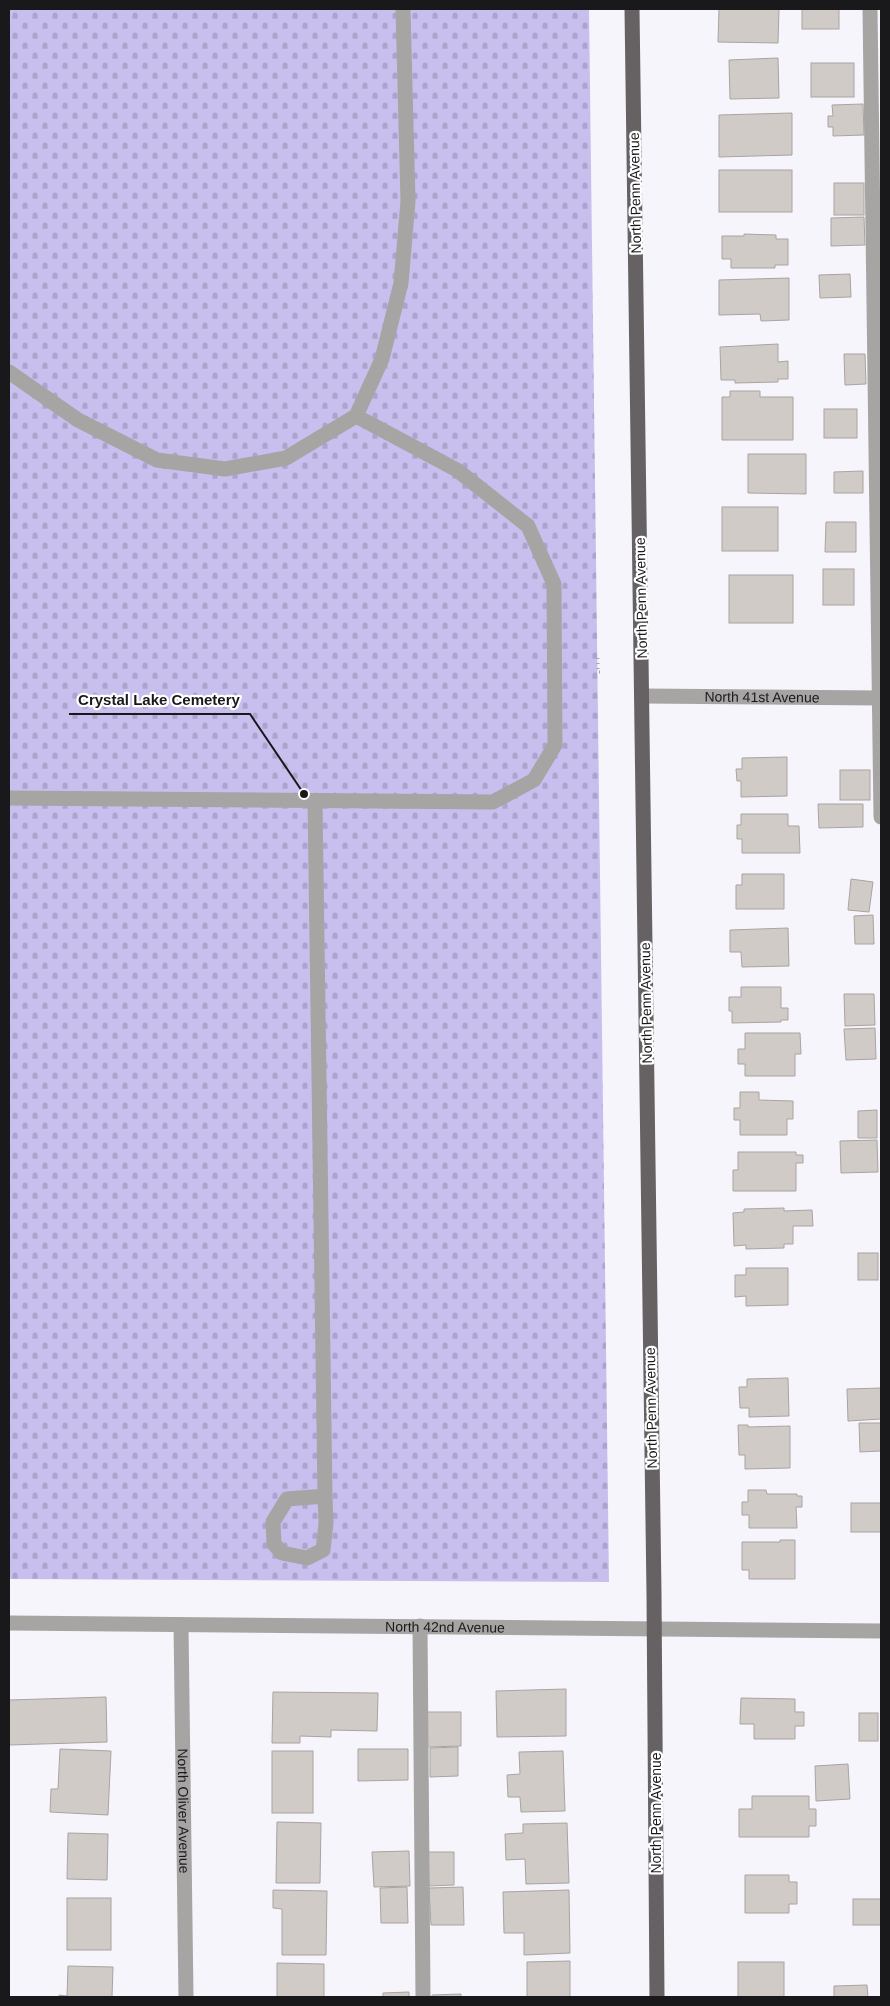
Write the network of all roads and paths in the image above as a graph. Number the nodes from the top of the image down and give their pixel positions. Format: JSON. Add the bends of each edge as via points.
{"nodes":[{"id":1,"x":402,"y":9,"type":"edge"},
{"id":2,"x":632,"y":9,"type":"edge"},
{"id":3,"x":870,"y":9,"type":"edge"},
{"id":4,"x":9,"y":372,"type":"edge"},
{"id":5,"x":356,"y":416,"type":"junction"},
{"id":6,"x":598,"y":658,"type":"dead end"},
{"id":7,"x":604,"y":672,"type":"dead end"},
{"id":8,"x":642,"y":696,"type":"junction"},
{"id":9,"x":880,"y":698,"type":"edge"},
{"id":10,"x":9,"y":798,"type":"edge"},
{"id":11,"x":314,"y":801,"type":"junction"},
{"id":12,"x":881,"y":817,"type":"edge"},
{"id":13,"x":326,"y":1496,"type":"junction"},
{"id":14,"x":9,"y":1623,"type":"edge"},
{"id":15,"x":181,"y":1625,"type":"junction"},
{"id":16,"x":420,"y":1626,"type":"junction"},
{"id":17,"x":654,"y":1630,"type":"junction"},
{"id":18,"x":881,"y":1631,"type":"edge"},
{"id":19,"x":186,"y":1997,"type":"edge"},
{"id":20,"x":423,"y":1997,"type":"edge"},
{"id":21,"x":657,"y":1997,"type":"edge"}],
"edges":[{"from":1,"to":5,"type":"street","via":[[408,201],[401,283],[382,359]]},
{"from":2,"to":8,"type":"main road","name":"North Penn Avenue"},
{"from":3,"to":9,"type":"street"},
{"from":4,"to":5,"type":"street","via":[[78,420],[157,460],[225,469],[286,458]]},
{"from":5,"to":11,"type":"street","via":[[457,470],[528,526],[554,584],[555,745],[534,780],[493,802]]},
{"from":6,"to":7,"type":"path","via":[[598,672]]},
{"from":8,"to":9,"type":"street","name":"North 41st Avenue"},
{"from":8,"to":17,"type":"main road","name":"North Penn Avenue"},
{"from":9,"to":12,"type":"street"},
{"from":10,"to":11,"type":"street"},
{"from":11,"to":13,"type":"street"},
{"from":13,"to":13,"type":"street","via":[[323,1550],[306,1558],[282,1553],[274,1544],[273,1522],[287,1499]]},
{"from":14,"to":15,"type":"street","name":"North 42nd Avenue"},
{"from":15,"to":16,"type":"street","name":"North 42nd Avenue"},
{"from":15,"to":19,"type":"street","name":"North Oliver Avenue"},
{"from":16,"to":17,"type":"street","name":"North 42nd Avenue"},
{"from":16,"to":20,"type":"street"},
{"from":17,"to":18,"type":"street","name":"North 42nd Avenue"},
{"from":17,"to":21,"type":"main road","name":"North Penn Avenue"}]}
